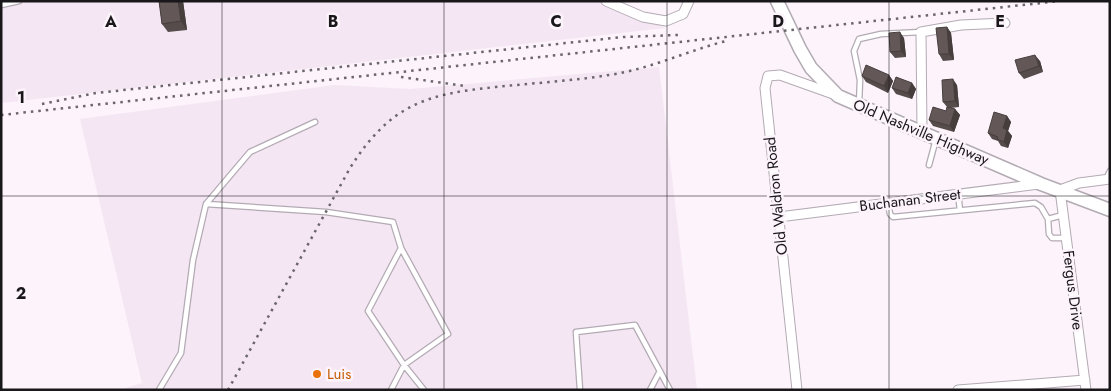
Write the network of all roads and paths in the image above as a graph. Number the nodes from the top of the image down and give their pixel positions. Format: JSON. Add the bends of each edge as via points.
{"nodes":[{"id":1,"x":19,"y":1,"type":"edge"},
{"id":2,"x":606,"y":1,"type":"edge"},
{"id":3,"x":689,"y":1,"type":"edge"},
{"id":4,"x":777,"y":1,"type":"edge"},
{"id":5,"x":1,"y":5,"type":"edge"},
{"id":6,"x":1005,"y":23,"type":"dead end"},
{"id":7,"x":921,"y":32,"type":"junction"},
{"id":8,"x":838,"y":96,"type":"junction"},
{"id":9,"x":859,"y":105,"type":"junction"},
{"id":10,"x":315,"y":122,"type":"dead end"},
{"id":11,"x":922,"y":132,"type":"junction"},
{"id":12,"x":936,"y":138,"type":"junction"},
{"id":13,"x":929,"y":165,"type":"dead end"},
{"id":14,"x":1109,"y":176,"type":"edge"},
{"id":15,"x":1041,"y":184,"type":"junction"},
{"id":16,"x":1060,"y":190,"type":"junction"},
{"id":17,"x":958,"y":194,"type":"junction"},
{"id":18,"x":888,"y":203,"type":"junction"},
{"id":19,"x":206,"y":204,"type":"junction"},
{"id":20,"x":960,"y":210,"type":"junction"},
{"id":21,"x":1110,"y":210,"type":"edge"},
{"id":22,"x":1064,"y":215,"type":"junction"},
{"id":23,"x":779,"y":217,"type":"junction"},
{"id":24,"x":1048,"y":219,"type":"junction"},
{"id":25,"x":1067,"y":238,"type":"junction"},
{"id":26,"x":402,"y":248,"type":"junction"},
{"id":27,"x":404,"y":366,"type":"junction"},
{"id":28,"x":660,"y":371,"type":"junction"},
{"id":29,"x":1085,"y":385,"type":"edge"},
{"id":30,"x":159,"y":390,"type":"edge"},
{"id":31,"x":390,"y":390,"type":"edge"},
{"id":32,"x":424,"y":390,"type":"edge"},
{"id":33,"x":580,"y":390,"type":"edge"},
{"id":34,"x":650,"y":390,"type":"edge"},
{"id":35,"x":670,"y":390,"type":"edge"},
{"id":36,"x":797,"y":390,"type":"edge"},
{"id":37,"x":958,"y":390,"type":"edge"}],
"edges":[{"from":1,"to":5,"type":"lane"},
{"from":2,"to":3,"type":"street","via":[[643,17],[666,21],[683,14]]},
{"from":4,"to":8,"type":"main road","name":"Old Nashville Highway","via":[[811,68]]},
{"from":6,"to":7,"type":"street","via":[[961,25]]},
{"from":7,"to":9,"type":"lane","via":[[881,34],[859,39],[854,51],[860,80]]},
{"from":7,"to":11,"type":"street"},
{"from":8,"to":9,"type":"main road","name":"Old Nashville Highway"},
{"from":8,"to":23,"type":"street","name":"Old Waldron Road","via":[[780,75],[768,76],[764,88]]},
{"from":9,"to":11,"type":"main road","name":"Old Nashville Highway"},
{"from":10,"to":19,"type":"lane","via":[[250,152]]},
{"from":11,"to":12,"type":"main road","name":"Old Nashville Highway"},
{"from":12,"to":13,"type":"lane"},
{"from":12,"to":15,"type":"main road","name":"Old Nashville Highway"},
{"from":14,"to":16,"type":"street"},
{"from":15,"to":16,"type":"main road","name":"Old Nashville Highway"},
{"from":15,"to":17,"type":"street","name":"Buchanan Street"},
{"from":16,"to":21,"type":"main road","name":"Old Nashville Highway"},
{"from":16,"to":22,"type":"street","name":"Fergus Drive"},
{"from":17,"to":18,"type":"street","name":"Buchanan Street"},
{"from":17,"to":20,"type":"lane"},
{"from":18,"to":20,"type":"lane","via":[[893,217]]},
{"from":18,"to":23,"type":"street","name":"Buchanan Street"},
{"from":19,"to":26,"type":"lane","via":[[326,212],[393,222]]},
{"from":19,"to":30,"type":"lane","via":[[193,260],[181,353]]},
{"from":20,"to":24,"type":"lane","via":[[1035,203]]},
{"from":22,"to":24,"type":"lane"},
{"from":22,"to":25,"type":"street","name":"Fergus Drive"},
{"from":23,"to":36,"type":"street","name":"Old Waldron Road"},
{"from":24,"to":25,"type":"lane","via":[[1052,238]]},
{"from":25,"to":29,"type":"street","name":"Fergus Drive"},
{"from":26,"to":27,"type":"lane","via":[[368,311]]},
{"from":26,"to":27,"type":"lane","via":[[448,334]]},
{"from":27,"to":31,"type":"lane"},
{"from":27,"to":32,"type":"lane"},
{"from":28,"to":33,"type":"lane","via":[[635,325],[576,332]]},
{"from":28,"to":34,"type":"lane"},
{"from":28,"to":35,"type":"lane"},
{"from":29,"to":37,"type":"street"}]}
